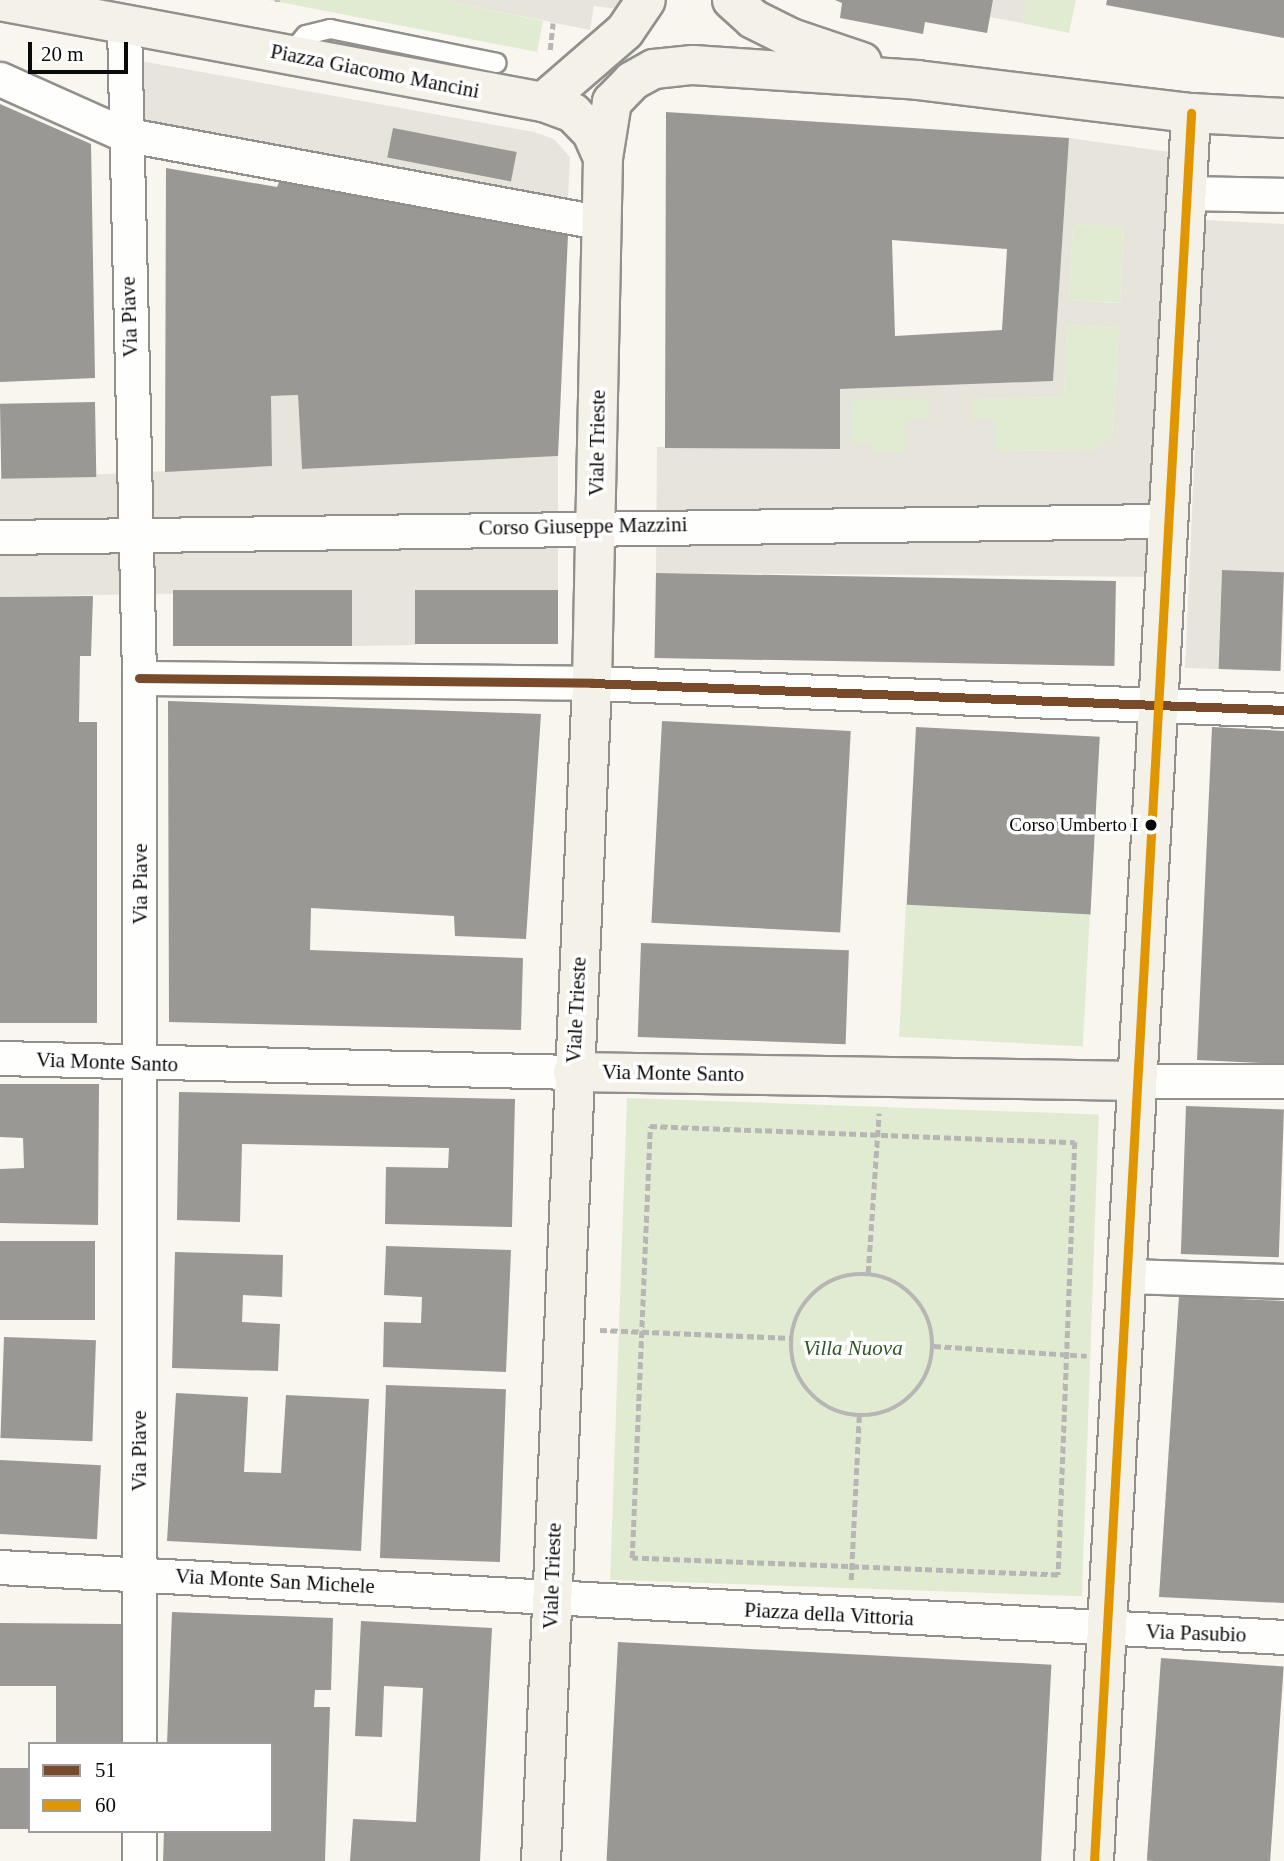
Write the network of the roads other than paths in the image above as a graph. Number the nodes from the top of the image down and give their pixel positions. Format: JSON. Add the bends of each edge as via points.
{"nodes":[{"id":1,"x":646,"y":0,"type":"edge"},
{"id":2,"x":0,"y":1,"type":"edge"},
{"id":3,"x":742,"y":6,"type":"edge"},
{"id":4,"x":124,"y":25,"type":"junction"},
{"id":5,"x":289,"y":55,"type":"junction"},
{"id":6,"x":497,"y":63,"type":"dead end"},
{"id":7,"x":0,"y":79,"type":"edge"},
{"id":8,"x":917,"y":80,"type":"junction"},
{"id":9,"x":543,"y":102,"type":"junction"},
{"id":10,"x":1191,"y":113,"type":"junction"},
{"id":11,"x":1284,"y":118,"type":"edge"},
{"id":12,"x":123,"y":134,"type":"junction"},
{"id":13,"x":603,"y":158,"type":"junction"},
{"id":14,"x":1190,"y":193,"type":"junction"},
{"id":15,"x":1284,"y":195,"type":"edge"},
{"id":16,"x":601,"y":223,"type":"junction"},
{"id":17,"x":1167,"y":521,"type":"junction"},
{"id":18,"x":595,"y":525,"type":"junction"},
{"id":19,"x":135,"y":534,"type":"junction"},
{"id":20,"x":0,"y":537,"type":"edge"},
{"id":21,"x":139,"y":677,"type":"junction"},
{"id":22,"x":592,"y":683,"type":"junction"},
{"id":23,"x":1156,"y":705,"type":"junction"},
{"id":24,"x":1284,"y":710,"type":"edge"},
{"id":25,"x":0,"y":1058,"type":"edge"},
{"id":26,"x":142,"y":1063,"type":"junction"},
{"id":27,"x":573,"y":1072,"type":"junction"},
{"id":28,"x":1137,"y":1081,"type":"junction"},
{"id":29,"x":1284,"y":1081,"type":"edge"},
{"id":30,"x":1128,"y":1276,"type":"junction"},
{"id":31,"x":1284,"y":1281,"type":"edge"},
{"id":32,"x":0,"y":1567,"type":"edge"},
{"id":33,"x":138,"y":1573,"type":"junction"},
{"id":34,"x":551,"y":1597,"type":"junction"},
{"id":35,"x":1108,"y":1629,"type":"junction"},
{"id":36,"x":1284,"y":1637,"type":"edge"},
{"id":37,"x":139,"y":1742,"type":"edge"},
{"id":38,"x":139,"y":1833,"type":"edge"},
{"id":39,"x":139,"y":1861,"type":"edge"},
{"id":40,"x":541,"y":1861,"type":"edge"},
{"id":41,"x":1094,"y":1861,"type":"edge"}],
"edges":[{"from":1,"to":9,"type":"street","via":[[625,31]]},
{"from":2,"to":4,"type":"street","name":"Piazza Giacomo Mancini"},
{"from":3,"to":8,"type":"street","via":[[823,50]]},
{"from":4,"to":5,"type":"street","name":"Piazza Giacomo Mancini"},
{"from":4,"to":12,"type":"street","name":"Via Piave"},
{"from":5,"to":6,"type":"lane","via":[[306,35],[330,29]]},
{"from":5,"to":9,"type":"street","name":"Piazza Giacomo Mancini"},
{"from":7,"to":12,"type":"street"},
{"from":8,"to":10,"type":"street"},
{"from":8,"to":13,"type":"street","name":"Viale Trieste","via":[[694,65],[654,69],[632,81],[612,102]]},
{"from":9,"to":13,"type":"street","name":"Piazza Giacomo Mancini","via":[[573,113],[592,133]]},
{"from":10,"to":11,"type":"street"},
{"from":10,"to":14,"type":"street"},
{"from":12,"to":16,"type":"street"},
{"from":12,"to":19,"type":"street","name":"Via Piave"},
{"from":13,"to":16,"type":"street","name":"Viale Trieste"},
{"from":14,"to":15,"type":"street"},
{"from":14,"to":17,"type":"street"},
{"from":16,"to":18,"type":"street","name":"Viale Trieste"},
{"from":17,"to":18,"type":"street","name":"Corso Giuseppe Mazzini"},
{"from":17,"to":23,"type":"street"},
{"from":18,"to":19,"type":"street","name":"Corso Giuseppe Mazzini"},
{"from":18,"to":22,"type":"street","name":"Viale Trieste"},
{"from":19,"to":20,"type":"street","name":"Corso Giuseppe Mazzini"},
{"from":19,"to":21,"type":"street","name":"Via Piave"},
{"from":21,"to":22,"type":"street"},
{"from":21,"to":26,"type":"street","name":"Via Piave"},
{"from":22,"to":23,"type":"street"},
{"from":22,"to":27,"type":"street","name":"Viale Trieste"},
{"from":23,"to":24,"type":"street"},
{"from":23,"to":28,"type":"street"},
{"from":25,"to":26,"type":"street","name":"Via Monte Santo"},
{"from":26,"to":27,"type":"street","name":"Via Monte Santo"},
{"from":26,"to":33,"type":"street","name":"Via Piave"},
{"from":27,"to":28,"type":"street","name":"Via Monte Santo"},
{"from":27,"to":34,"type":"street","name":"Viale Trieste"},
{"from":28,"to":29,"type":"street"},
{"from":28,"to":30,"type":"street"},
{"from":30,"to":31,"type":"street"},
{"from":30,"to":35,"type":"street"},
{"from":32,"to":33,"type":"street","name":"Via Monte San Michele"},
{"from":33,"to":34,"type":"street","name":"Via Monte San Michele"},
{"from":33,"to":37,"type":"street","name":"Via Piave"},
{"from":34,"to":35,"type":"street","name":"Piazza della Vittoria"},
{"from":34,"to":40,"type":"street","name":"Viale Trieste"},
{"from":35,"to":36,"type":"street","name":"Via Pasubio"},
{"from":35,"to":41,"type":"street"},
{"from":38,"to":39,"type":"street"}]}
